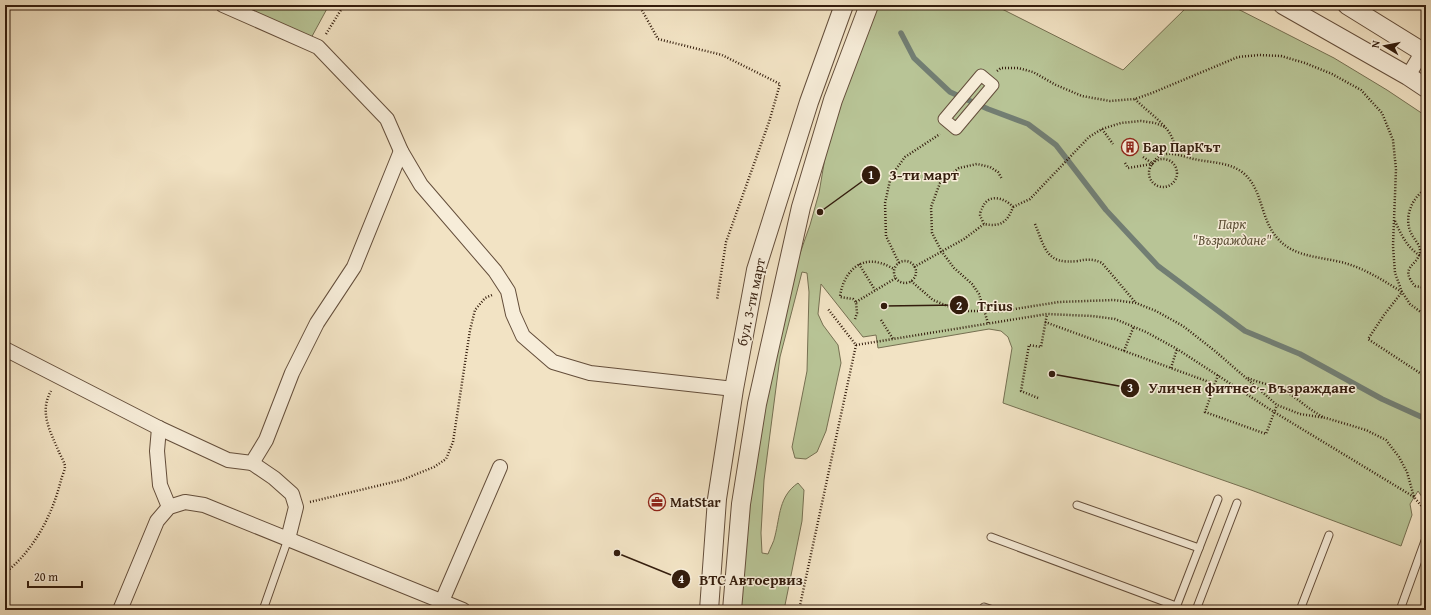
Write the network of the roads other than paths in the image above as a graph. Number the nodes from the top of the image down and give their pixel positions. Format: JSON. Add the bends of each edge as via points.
{"nodes":[{"id":1,"x":222,"y":5,"type":"edge"},
{"id":2,"x":844,"y":5,"type":"edge"},
{"id":3,"x":868,"y":5,"type":"edge"},
{"id":4,"x":1283,"y":5,"type":"edge"},
{"id":5,"x":1347,"y":5,"type":"edge"},
{"id":6,"x":1425,"y":51,"type":"edge"},
{"id":7,"x":1408,"y":76,"type":"junction"},
{"id":8,"x":1426,"y":88,"type":"edge"},
{"id":9,"x":950,"y":124,"type":"joint"},
{"id":10,"x":402,"y":151,"type":"junction"},
{"id":11,"x":5,"y":349,"type":"edge"},
{"id":12,"x":734,"y":390,"type":"junction"},
{"id":13,"x":159,"y":428,"type":"junction"},
{"id":14,"x":252,"y":463,"type":"junction"},
{"id":15,"x":500,"y":466,"type":"dead end"},
{"id":16,"x":1218,"y":498,"type":"dead end"},
{"id":17,"x":1237,"y":503,"type":"dead end"},
{"id":18,"x":1077,"y":505,"type":"dead end"},
{"id":19,"x":169,"y":508,"type":"junction"},
{"id":20,"x":1329,"y":535,"type":"dead end"},
{"id":21,"x":991,"y":537,"type":"dead end"},
{"id":22,"x":1426,"y":538,"type":"edge"},
{"id":23,"x":288,"y":539,"type":"junction"},
{"id":24,"x":1199,"y":548,"type":"junction"},
{"id":25,"x":442,"y":601,"type":"junction"},
{"id":26,"x":984,"y":607,"type":"dead end"},
{"id":27,"x":1176,"y":608,"type":"edge"},
{"id":28,"x":458,"y":609,"type":"edge"},
{"id":29,"x":120,"y":610,"type":"edge"},
{"id":30,"x":263,"y":610,"type":"edge"},
{"id":31,"x":709,"y":610,"type":"edge"},
{"id":32,"x":732,"y":610,"type":"edge"},
{"id":33,"x":993,"y":610,"type":"edge"},
{"id":34,"x":1196,"y":610,"type":"edge"},
{"id":35,"x":1300,"y":610,"type":"edge"},
{"id":36,"x":1400,"y":610,"type":"edge"}],
"edges":[{"from":1,"to":10,"type":"street","via":[[318,47],[387,119]]},
{"from":2,"to":12,"type":"street","name":"бул. 3-ти март","via":[[809,102],[756,270]]},
{"from":3,"to":32,"type":"street","name":"бул. 3-ти март","via":[[833,100],[801,207],[757,404],[741,504]]},
{"from":4,"to":7,"type":"street"},
{"from":5,"to":6,"type":"street"},
{"from":6,"to":7,"type":"street"},
{"from":7,"to":8,"type":"street"},
{"from":9,"to":9,"type":"street","via":[[956,129],[992,85],[981,75],[944,119]]},
{"from":10,"to":12,"type":"street","via":[[421,185],[496,271],[508,291],[513,314],[523,336],[553,362],[590,373]]},
{"from":10,"to":14,"type":"street","via":[[354,267],[317,323],[292,373],[266,440]]},
{"from":11,"to":13,"type":"street"},
{"from":12,"to":31,"type":"street","name":"бул. 3-ти март","via":[[717,499]]},
{"from":13,"to":14,"type":"street","via":[[228,460]]},
{"from":13,"to":19,"type":"street","via":[[157,451],[160,485]]},
{"from":14,"to":23,"type":"street","via":[[292,494],[296,507]]},
{"from":15,"to":25,"type":"street"},
{"from":16,"to":24,"type":"lane"},
{"from":17,"to":34,"type":"lane"},
{"from":18,"to":24,"type":"lane"},
{"from":19,"to":23,"type":"street","via":[[185,502],[204,505]]},
{"from":19,"to":29,"type":"street","via":[[157,521]]},
{"from":20,"to":35,"type":"lane"},
{"from":21,"to":27,"type":"lane"},
{"from":22,"to":36,"type":"lane"},
{"from":23,"to":25,"type":"street"},
{"from":23,"to":30,"type":"lane"},
{"from":24,"to":27,"type":"lane"},
{"from":25,"to":28,"type":"street"},
{"from":26,"to":33,"type":"lane"}]}
